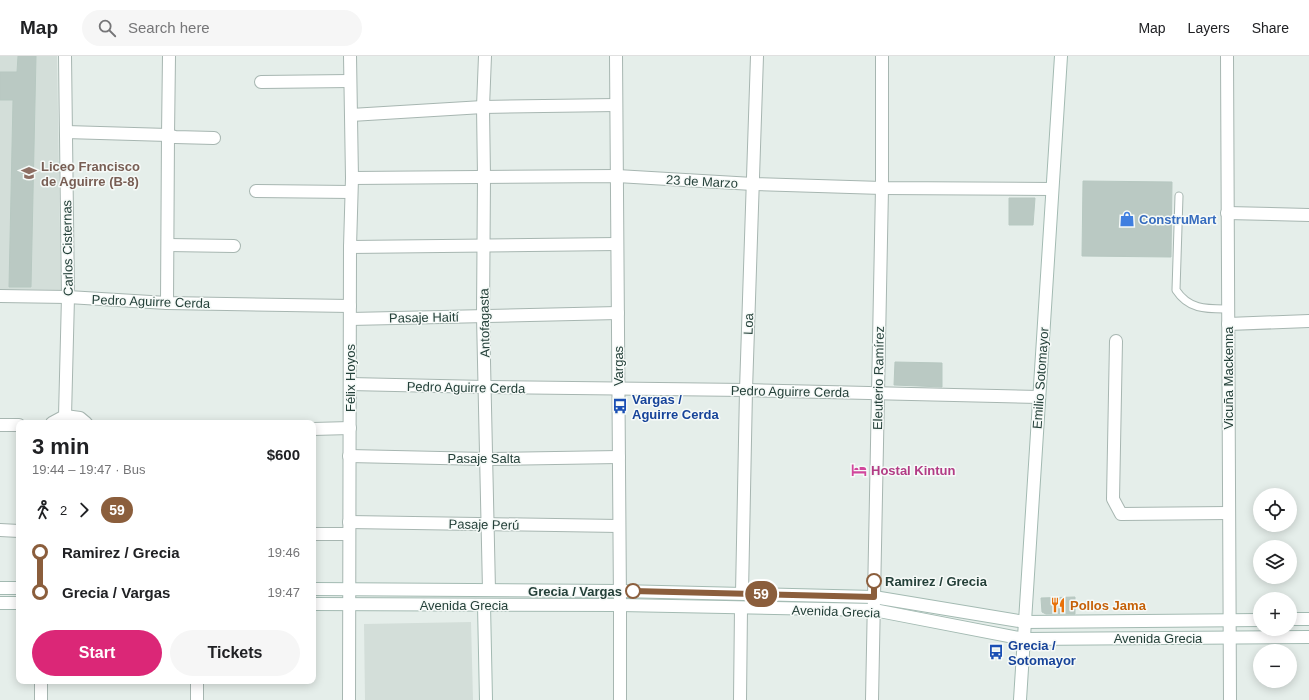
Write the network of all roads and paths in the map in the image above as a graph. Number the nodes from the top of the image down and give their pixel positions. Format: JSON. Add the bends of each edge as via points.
{"nodes":[{"id":1,"x":65,"y":56,"type":"edge"},
{"id":2,"x":170,"y":56,"type":"edge"},
{"id":3,"x":350,"y":56,"type":"edge"},
{"id":4,"x":485,"y":56,"type":"edge"},
{"id":5,"x":616,"y":56,"type":"edge"},
{"id":6,"x":757,"y":56,"type":"edge"},
{"id":7,"x":882,"y":56,"type":"edge"},
{"id":8,"x":1061,"y":56,"type":"edge"},
{"id":9,"x":1227,"y":56,"type":"edge"},
{"id":10,"x":350,"y":81,"type":"junction"},
{"id":11,"x":261,"y":82,"type":"dead end"},
{"id":12,"x":616,"y":105,"type":"junction"},
{"id":13,"x":483,"y":107,"type":"junction"},
{"id":14,"x":351,"y":115,"type":"junction"},
{"id":15,"x":66,"y":132,"type":"junction"},
{"id":16,"x":168,"y":135,"type":"junction"},
{"id":17,"x":214,"y":138,"type":"dead end"},
{"id":18,"x":617,"y":176,"type":"junction"},
{"id":19,"x":484,"y":177,"type":"junction"},
{"id":20,"x":352,"y":178,"type":"junction"},
{"id":21,"x":753,"y":184,"type":"junction"},
{"id":22,"x":882,"y":188,"type":"junction"},
{"id":23,"x":1052,"y":189,"type":"junction"},
{"id":24,"x":256,"y":191,"type":"dead end"},
{"id":25,"x":351,"y":192,"type":"junction"},
{"id":26,"x":1179,"y":196,"type":"dead end"},
{"id":27,"x":1228,"y":213,"type":"junction"},
{"id":28,"x":1309,"y":215,"type":"edge"},
{"id":29,"x":617,"y":244,"type":"junction"},
{"id":30,"x":168,"y":245,"type":"junction"},
{"id":31,"x":484,"y":245,"type":"junction"},
{"id":32,"x":234,"y":246,"type":"dead end"},
{"id":33,"x":350,"y":247,"type":"junction"},
{"id":34,"x":0,"y":296,"type":"edge"},
{"id":35,"x":68,"y":297,"type":"junction"},
{"id":36,"x":167,"y":303,"type":"junction"},
{"id":37,"x":350,"y":306,"type":"junction"},
{"id":38,"x":1228,"y":309,"type":"junction"},
{"id":39,"x":618,"y":313,"type":"junction"},
{"id":40,"x":483,"y":316,"type":"junction"},
{"id":41,"x":350,"y":319,"type":"junction"},
{"id":42,"x":1309,"y":321,"type":"edge"},
{"id":43,"x":1228,"y":324,"type":"junction"},
{"id":44,"x":1116,"y":341,"type":"dead end"},
{"id":45,"x":350,"y":384,"type":"junction"},
{"id":46,"x":485,"y":388,"type":"junction"},
{"id":47,"x":618,"y":388,"type":"junction"},
{"id":48,"x":746,"y":390,"type":"junction"},
{"id":49,"x":878,"y":392,"type":"junction"},
{"id":50,"x":1039,"y":397,"type":"junction"},
{"id":51,"x":65,"y":416,"type":"junction"},
{"id":52,"x":58,"y":420,"type":"edge"},
{"id":53,"x":82,"y":420,"type":"edge"},
{"id":54,"x":0,"y":425,"type":"edge"},
{"id":55,"x":16,"y":425,"type":"edge"},
{"id":56,"x":350,"y":428,"type":"junction"},
{"id":57,"x":316,"y":430,"type":"edge"},
{"id":58,"x":349,"y":456,"type":"junction"},
{"id":59,"x":619,"y":457,"type":"junction"},
{"id":60,"x":486,"y":459,"type":"junction"},
{"id":61,"x":1228,"y":513,"type":"junction"},
{"id":62,"x":349,"y":522,"type":"junction"},
{"id":63,"x":488,"y":524,"type":"junction"},
{"id":64,"x":619,"y":526,"type":"junction"},
{"id":65,"x":0,"y":530,"type":"edge"},
{"id":66,"x":16,"y":531,"type":"edge"},
{"id":67,"x":316,"y":534,"type":"edge"},
{"id":68,"x":349,"y":534,"type":"junction"},
{"id":69,"x":0,"y":588,"type":"edge"},
{"id":70,"x":16,"y":588,"type":"edge"},
{"id":71,"x":316,"y":589,"type":"edge"},
{"id":72,"x":349,"y":590,"type":"junction"},
{"id":73,"x":489,"y":590,"type":"junction"},
{"id":74,"x":620,"y":591,"type":"junction"},
{"id":75,"x":742,"y":593,"type":"junction"},
{"id":76,"x":874,"y":597,"type":"junction"},
{"id":77,"x":0,"y":603,"type":"edge"},
{"id":78,"x":16,"y":603,"type":"edge"},
{"id":79,"x":316,"y":604,"type":"edge"},
{"id":80,"x":349,"y":604,"type":"junction"},
{"id":81,"x":484,"y":605,"type":"junction"},
{"id":82,"x":620,"y":605,"type":"junction"},
{"id":83,"x":741,"y":608,"type":"junction"},
{"id":84,"x":874,"y":610,"type":"junction"},
{"id":85,"x":1297,"y":619,"type":"edge"},
{"id":86,"x":1309,"y":619,"type":"edge"},
{"id":87,"x":1229,"y":620,"type":"junction"},
{"id":88,"x":1253,"y":620,"type":"edge"},
{"id":89,"x":1025,"y":622,"type":"junction"},
{"id":90,"x":1309,"y":637,"type":"edge"},
{"id":91,"x":1229,"y":638,"type":"junction"},
{"id":92,"x":1024,"y":639,"type":"junction"},
{"id":93,"x":41,"y":684,"type":"edge"},
{"id":94,"x":197,"y":684,"type":"edge"},
{"id":95,"x":41,"y":700,"type":"edge"},
{"id":96,"x":197,"y":700,"type":"edge"},
{"id":97,"x":349,"y":700,"type":"edge"},
{"id":98,"x":486,"y":700,"type":"edge"},
{"id":99,"x":620,"y":700,"type":"edge"},
{"id":100,"x":740,"y":700,"type":"edge"},
{"id":101,"x":872,"y":700,"type":"edge"},
{"id":102,"x":1020,"y":700,"type":"edge"},
{"id":103,"x":1230,"y":700,"type":"edge"}],
"edges":[{"from":1,"to":15,"type":"street","name":"Carlos Cisternas"},
{"from":2,"to":16,"type":"street"},
{"from":3,"to":10,"type":"street","name":"Félix Hoyos"},
{"from":4,"to":13,"type":"street","name":"Antofagasta"},
{"from":5,"to":12,"type":"street","name":"Vargas"},
{"from":6,"to":21,"type":"street","name":"Loa"},
{"from":7,"to":22,"type":"street","name":"Eleuterio Ramírez"},
{"from":8,"to":23,"type":"street","name":"Emilio Sotomayor"},
{"from":9,"to":27,"type":"street","name":"Vicuña Mackenna"},
{"from":10,"to":11,"type":"street"},
{"from":10,"to":14,"type":"street","name":"Félix Hoyos"},
{"from":12,"to":13,"type":"street"},
{"from":12,"to":18,"type":"street","name":"Vargas"},
{"from":13,"to":14,"type":"street"},
{"from":13,"to":19,"type":"street","name":"Antofagasta"},
{"from":14,"to":20,"type":"street","name":"Félix Hoyos"},
{"from":15,"to":16,"type":"street"},
{"from":15,"to":35,"type":"street","name":"Carlos Cisternas"},
{"from":16,"to":17,"type":"street"},
{"from":16,"to":30,"type":"street"},
{"from":18,"to":19,"type":"street","name":"23 de Marzo"},
{"from":18,"to":21,"type":"street","name":"23 de Marzo"},
{"from":18,"to":29,"type":"street","name":"Vargas"},
{"from":19,"to":20,"type":"street","name":"23 de Marzo"},
{"from":19,"to":31,"type":"street","name":"Antofagasta"},
{"from":20,"to":25,"type":"street","name":"Félix Hoyos"},
{"from":21,"to":22,"type":"street","name":"23 de Marzo"},
{"from":21,"to":48,"type":"street","name":"Loa"},
{"from":22,"to":23,"type":"street","name":"23 de Marzo"},
{"from":22,"to":49,"type":"street","name":"Eleuterio Ramírez"},
{"from":23,"to":50,"type":"street","name":"Emilio Sotomayor"},
{"from":24,"to":25,"type":"street"},
{"from":25,"to":33,"type":"street","name":"Félix Hoyos"},
{"from":26,"to":38,"type":"lane","via":[[1176,290],[1185,301],[1201,308]]},
{"from":27,"to":28,"type":"street"},
{"from":27,"to":38,"type":"street","name":"Vicuña Mackenna"},
{"from":29,"to":31,"type":"street"},
{"from":29,"to":39,"type":"street","name":"Vargas"},
{"from":30,"to":32,"type":"street"},
{"from":30,"to":36,"type":"street"},
{"from":31,"to":33,"type":"street"},
{"from":31,"to":40,"type":"street","name":"Antofagasta"},
{"from":33,"to":37,"type":"street","name":"Félix Hoyos"},
{"from":34,"to":35,"type":"street","name":"Pedro Aguirre Cerda"},
{"from":35,"to":36,"type":"street","name":"Pedro Aguirre Cerda"},
{"from":35,"to":51,"type":"street","name":"Carlos Cisternas"},
{"from":36,"to":37,"type":"street","name":"Pedro Aguirre Cerda"},
{"from":37,"to":41,"type":"street","name":"Félix Hoyos"},
{"from":38,"to":43,"type":"street","name":"Vicuña Mackenna"},
{"from":39,"to":40,"type":"street","name":"Pasaje Haití"},
{"from":39,"to":47,"type":"street","name":"Vargas"},
{"from":40,"to":41,"type":"street","name":"Pasaje Haití"},
{"from":40,"to":46,"type":"street","name":"Antofagasta"},
{"from":41,"to":45,"type":"street","name":"Félix Hoyos"},
{"from":42,"to":43,"type":"street"},
{"from":43,"to":61,"type":"street","name":"Vicuña Mackenna"},
{"from":44,"to":61,"type":"street","via":[[1113,499],[1121,514]]},
{"from":45,"to":46,"type":"street","name":"Pedro Aguirre Cerda"},
{"from":45,"to":56,"type":"street","name":"Félix Hoyos"},
{"from":46,"to":47,"type":"street","name":"Pedro Aguirre Cerda"},
{"from":46,"to":60,"type":"street","name":"Antofagasta"},
{"from":47,"to":48,"type":"street","name":"Pedro Aguirre Cerda"},
{"from":47,"to":59,"type":"street","name":"Vargas"},
{"from":48,"to":49,"type":"street","name":"Pedro Aguirre Cerda"},
{"from":48,"to":75,"type":"street","name":"Loa"},
{"from":49,"to":50,"type":"street","name":"Pedro Aguirre Cerda"},
{"from":49,"to":76,"type":"street","name":"Eleuterio Ramírez"},
{"from":50,"to":89,"type":"street","name":"Emilio Sotomayor"},
{"from":51,"to":52,"type":"street"},
{"from":51,"to":53,"type":"street"},
{"from":54,"to":55,"type":"street"},
{"from":56,"to":57,"type":"street"},
{"from":56,"to":58,"type":"street","name":"Félix Hoyos"},
{"from":58,"to":60,"type":"street","name":"Pasaje Salta"},
{"from":58,"to":62,"type":"street","name":"Félix Hoyos"},
{"from":59,"to":60,"type":"street","name":"Pasaje Salta"},
{"from":59,"to":64,"type":"street","name":"Vargas"},
{"from":60,"to":63,"type":"street","name":"Antofagasta"},
{"from":61,"to":87,"type":"street","name":"Vicuña Mackenna"},
{"from":62,"to":63,"type":"street","name":"Pasaje Perú"},
{"from":62,"to":68,"type":"street","name":"Félix Hoyos"},
{"from":63,"to":64,"type":"street","name":"Pasaje Perú"},
{"from":63,"to":73,"type":"street","name":"Antofagasta"},
{"from":64,"to":74,"type":"street","name":"Vargas"},
{"from":65,"to":66,"type":"street"},
{"from":67,"to":68,"type":"street"},
{"from":68,"to":72,"type":"street","name":"Félix Hoyos"},
{"from":69,"to":70,"type":"street"},
{"from":71,"to":72,"type":"street","name":"Avenida Grecia"},
{"from":72,"to":73,"type":"street","name":"Avenida Grecia"},
{"from":72,"to":80,"type":"street","name":"Félix Hoyos"},
{"from":73,"to":74,"type":"street","name":"Avenida Grecia"},
{"from":74,"to":75,"type":"street","name":"Avenida Grecia"},
{"from":74,"to":82,"type":"street","name":"Vargas"},
{"from":75,"to":76,"type":"street","name":"Avenida Grecia"},
{"from":76,"to":84,"type":"street","name":"Eleuterio Ramírez"},
{"from":76,"to":89,"type":"street","name":"Avenida Grecia"},
{"from":77,"to":78,"type":"street"},
{"from":79,"to":80,"type":"street","name":"Avenida Grecia"},
{"from":80,"to":81,"type":"street","name":"Avenida Grecia"},
{"from":80,"to":97,"type":"street","name":"Félix Hoyos"},
{"from":81,"to":82,"type":"street","name":"Avenida Grecia"},
{"from":81,"to":98,"type":"street"},
{"from":82,"to":83,"type":"street","name":"Avenida Grecia"},
{"from":82,"to":99,"type":"street","name":"Vargas"},
{"from":83,"to":84,"type":"street","name":"Avenida Grecia"},
{"from":83,"to":100,"type":"street"},
{"from":84,"to":92,"type":"street","name":"Avenida Grecia"},
{"from":84,"to":101,"type":"street","name":"Eleuterio Ramírez"},
{"from":85,"to":86,"type":"street"},
{"from":87,"to":88,"type":"street","name":"Avenida Grecia"},
{"from":87,"to":89,"type":"street","name":"Avenida Grecia"},
{"from":87,"to":91,"type":"street","name":"Vicuña Mackenna"},
{"from":89,"to":92,"type":"street","name":"Emilio Sotomayor"},
{"from":90,"to":91,"type":"street","name":"Avenida Grecia"},
{"from":91,"to":92,"type":"street","name":"Avenida Grecia"},
{"from":91,"to":103,"type":"street","name":"Vicuña Mackenna"},
{"from":92,"to":102,"type":"street","name":"Emilio Sotomayor"},
{"from":93,"to":95,"type":"street"},
{"from":94,"to":96,"type":"street"}]}
